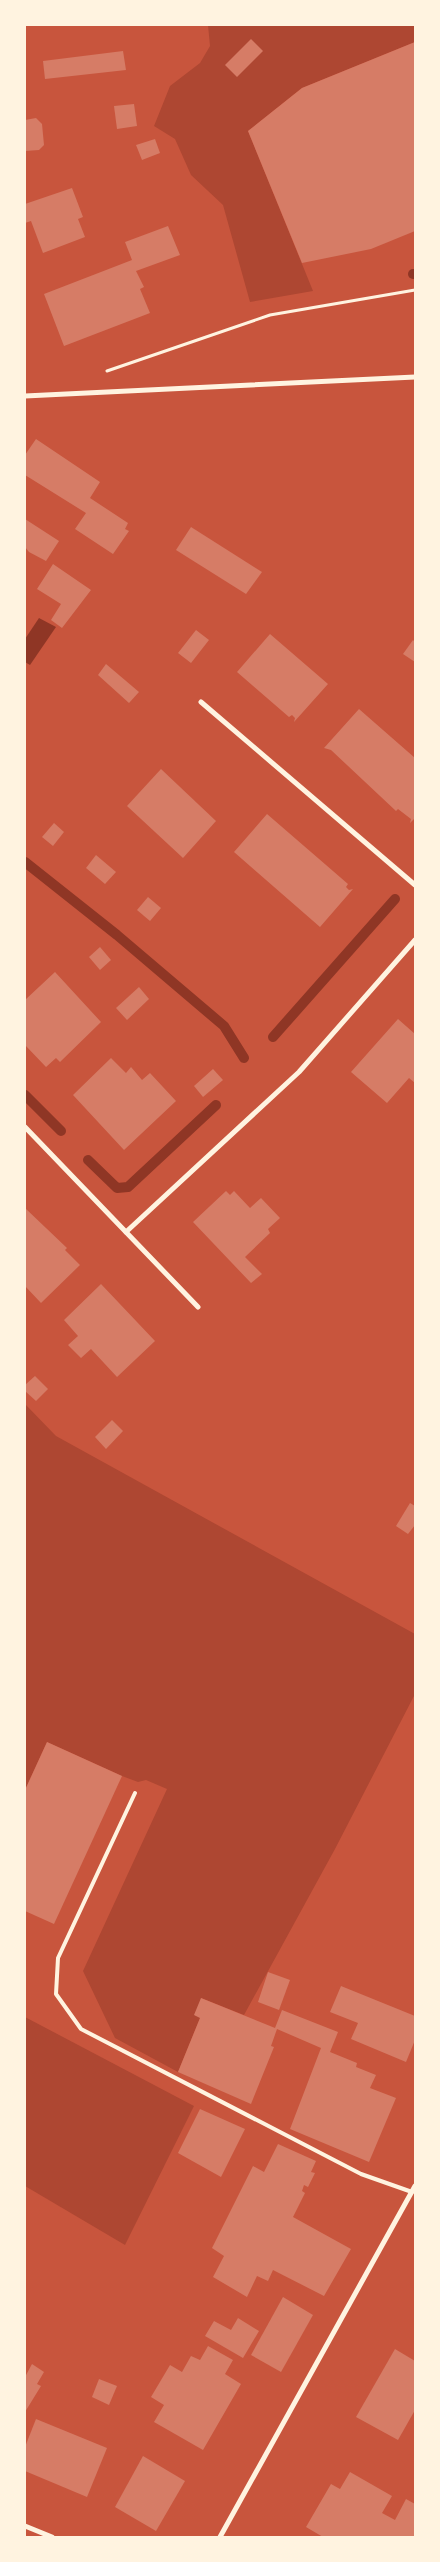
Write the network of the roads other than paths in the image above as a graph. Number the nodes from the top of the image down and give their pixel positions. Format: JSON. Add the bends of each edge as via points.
{"nodes":[{"id":1,"x":415,"y":377,"type":"edge"},
{"id":2,"x":25,"y":396,"type":"edge"},
{"id":3,"x":201,"y":702,"type":"dead end"},
{"id":4,"x":415,"y":885,"type":"edge"},
{"id":5,"x":415,"y":940,"type":"edge"},
{"id":6,"x":25,"y":1128,"type":"edge"},
{"id":7,"x":126,"y":1232,"type":"junction"},
{"id":8,"x":198,"y":1307,"type":"dead end"},
{"id":9,"x":134,"y":1793,"type":"dead end"},
{"id":10,"x":414,"y":2189,"type":"edge"},
{"id":11,"x":25,"y":2526,"type":"edge"},
{"id":12,"x":52,"y":2537,"type":"edge"},
{"id":13,"x":220,"y":2537,"type":"edge"}],
"edges":[{"from":1,"to":2,"type":"street"},
{"from":3,"to":4,"type":"street"},
{"from":5,"to":7,"type":"street","via":[[299,1072]]},
{"from":6,"to":7,"type":"street"},
{"from":7,"to":8,"type":"street"},
{"from":9,"to":10,"type":"lane","via":[[58,1958],[56,1994],[81,2029],[361,2174]]},
{"from":10,"to":13,"type":"street"},
{"from":11,"to":12,"type":"street"}]}
